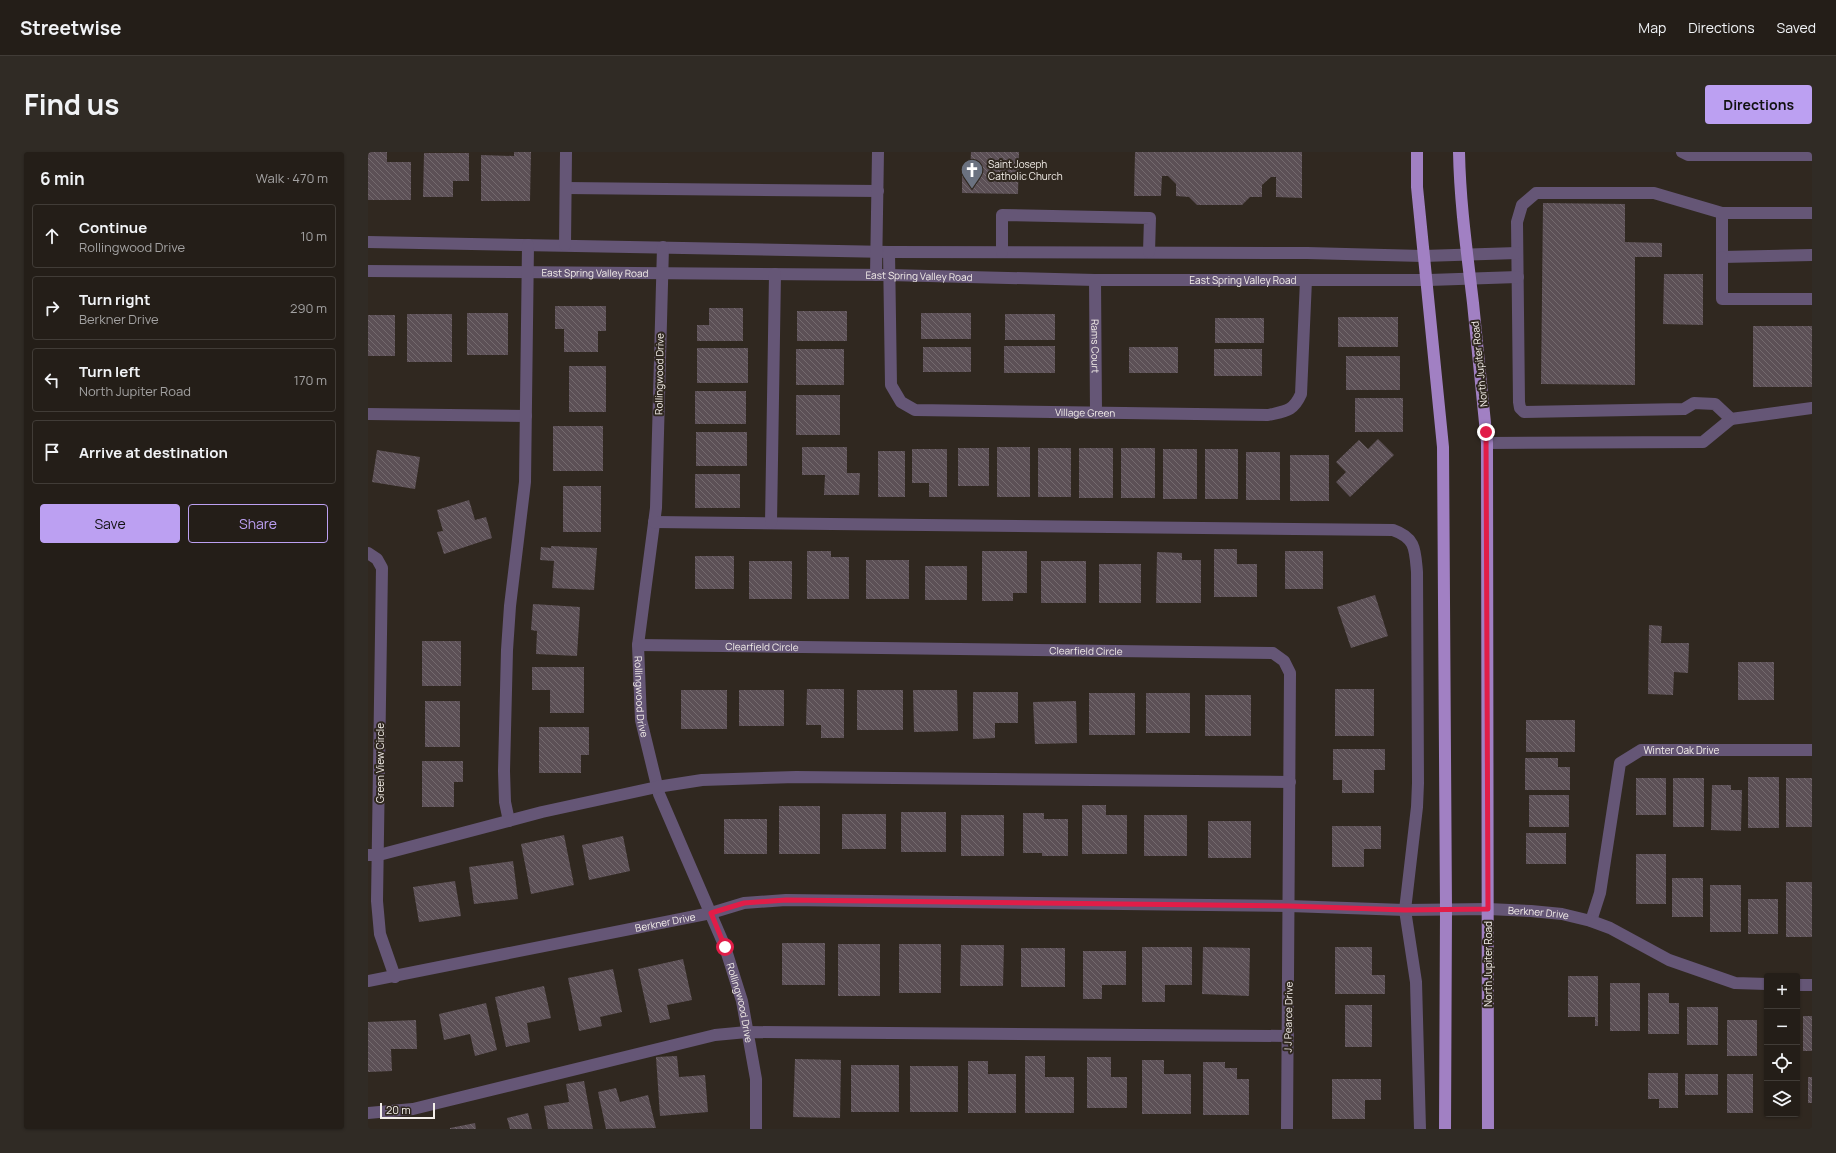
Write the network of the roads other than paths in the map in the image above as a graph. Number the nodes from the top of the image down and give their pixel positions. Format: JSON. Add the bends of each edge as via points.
{"nodes":[{"id":1,"x":566,"y":152,"type":"edge"},
{"id":2,"x":878,"y":152,"type":"edge"},
{"id":3,"x":1417,"y":152,"type":"edge"},
{"id":4,"x":1459,"y":152,"type":"edge"},
{"id":5,"x":1682,"y":152,"type":"edge"},
{"id":6,"x":1766,"y":153,"type":"edge"},
{"id":7,"x":1812,"y":155,"type":"edge"},
{"id":8,"x":566,"y":188,"type":"junction"},
{"id":9,"x":878,"y":191,"type":"junction"},
{"id":10,"x":1722,"y":213,"type":"junction"},
{"id":11,"x":1812,"y":213,"type":"edge"},
{"id":12,"x":368,"y":242,"type":"edge"},
{"id":13,"x":528,"y":245,"type":"junction"},
{"id":14,"x":565,"y":245,"type":"junction"},
{"id":15,"x":663,"y":247,"type":"junction"},
{"id":16,"x":883,"y":252,"type":"junction"},
{"id":17,"x":1002,"y":252,"type":"junction"},
{"id":18,"x":1149,"y":252,"type":"junction"},
{"id":19,"x":1517,"y":253,"type":"junction"},
{"id":20,"x":1465,"y":254,"type":"junction"},
{"id":21,"x":1812,"y":255,"type":"edge"},
{"id":22,"x":1424,"y":256,"type":"junction"},
{"id":23,"x":1722,"y":256,"type":"junction"},
{"id":24,"x":368,"y":271,"type":"edge"},
{"id":25,"x":529,"y":272,"type":"junction"},
{"id":26,"x":662,"y":273,"type":"junction"},
{"id":27,"x":775,"y":274,"type":"junction"},
{"id":28,"x":876,"y":275,"type":"junction"},
{"id":29,"x":889,"y":275,"type":"junction"},
{"id":30,"x":1518,"y":277,"type":"junction"},
{"id":31,"x":1095,"y":280,"type":"junction"},
{"id":32,"x":1306,"y":280,"type":"junction"},
{"id":33,"x":1426,"y":280,"type":"junction"},
{"id":34,"x":1470,"y":280,"type":"junction"},
{"id":35,"x":1812,"y":299,"type":"edge"},
{"id":36,"x":1812,"y":408,"type":"edge"},
{"id":37,"x":1096,"y":413,"type":"junction"},
{"id":38,"x":368,"y":414,"type":"edge"},
{"id":39,"x":526,"y":416,"type":"junction"},
{"id":40,"x":1731,"y":419,"type":"junction"},
{"id":41,"x":1487,"y":443,"type":"junction"},
{"id":42,"x":654,"y":522,"type":"junction"},
{"id":43,"x":771,"y":523,"type":"junction"},
{"id":44,"x":368,"y":553,"type":"edge"},
{"id":45,"x":638,"y":645,"type":"junction"},
{"id":46,"x":1812,"y":750,"type":"edge"},
{"id":47,"x":1290,"y":782,"type":"junction"},
{"id":48,"x":657,"y":787,"type":"junction"},
{"id":49,"x":509,"y":821,"type":"junction"},
{"id":50,"x":373,"y":855,"type":"edge"},
{"id":51,"x":1289,"y":906,"type":"junction"},
{"id":52,"x":1488,"y":909,"type":"junction"},
{"id":53,"x":1405,"y":910,"type":"junction"},
{"id":54,"x":1446,"y":910,"type":"junction"},
{"id":55,"x":711,"y":913,"type":"junction"},
{"id":56,"x":1591,"y":921,"type":"junction"},
{"id":57,"x":395,"y":977,"type":"junction"},
{"id":58,"x":368,"y":981,"type":"edge"},
{"id":59,"x":1764,"y":984,"type":"edge"},
{"id":60,"x":1800,"y":985,"type":"edge"},
{"id":61,"x":1812,"y":985,"type":"edge"},
{"id":62,"x":747,"y":1032,"type":"junction"},
{"id":63,"x":1288,"y":1036,"type":"junction"},
{"id":64,"x":368,"y":1113,"type":"edge"},
{"id":65,"x":756,"y":1129,"type":"edge"},
{"id":66,"x":1288,"y":1129,"type":"edge"},
{"id":67,"x":1420,"y":1129,"type":"edge"},
{"id":68,"x":1445,"y":1129,"type":"edge"},
{"id":69,"x":1488,"y":1129,"type":"edge"}],
"edges":[{"from":1,"to":8,"type":"street"},
{"from":2,"to":9,"type":"street"},
{"from":3,"to":22,"type":"main road","via":[[1417,187]]},
{"from":4,"to":20,"type":"main road","name":"North Jupiter Road"},
{"from":5,"to":6,"type":"street","via":[[1688,155]]},
{"from":6,"to":7,"type":"street"},
{"from":8,"to":9,"type":"street"},
{"from":8,"to":14,"type":"street"},
{"from":9,"to":16,"type":"street"},
{"from":10,"to":11,"type":"street"},
{"from":10,"to":19,"type":"street","via":[[1654,193],[1536,193],[1522,205],[1517,222]]},
{"from":10,"to":23,"type":"street"},
{"from":12,"to":13,"type":"street"},
{"from":13,"to":14,"type":"street"},
{"from":13,"to":25,"type":"street"},
{"from":14,"to":15,"type":"street"},
{"from":15,"to":16,"type":"street"},
{"from":15,"to":26,"type":"street","name":"Rollingwood Drive"},
{"from":16,"to":17,"type":"street"},
{"from":16,"to":28,"type":"street"},
{"from":16,"to":29,"type":"street","name":"Village Green"},
{"from":17,"to":18,"type":"street"},
{"from":17,"to":18,"type":"street","via":[[1002,215],[1150,218]]},
{"from":18,"to":22,"type":"street"},
{"from":19,"to":20,"type":"street"},
{"from":19,"to":30,"type":"street"},
{"from":20,"to":22,"type":"street"},
{"from":20,"to":34,"type":"main road","name":"North Jupiter Road"},
{"from":21,"to":23,"type":"street"},
{"from":22,"to":33,"type":"main road"},
{"from":23,"to":35,"type":"street","via":[[1722,299]]},
{"from":24,"to":25,"type":"street","name":"East Spring Valley Road"},
{"from":25,"to":26,"type":"street","name":"East Spring Valley Road"},
{"from":25,"to":39,"type":"street"},
{"from":26,"to":27,"type":"street","name":"East Spring Valley Road"},
{"from":26,"to":42,"type":"street","name":"Rollingwood Drive"},
{"from":27,"to":28,"type":"street","name":"East Spring Valley Road"},
{"from":27,"to":43,"type":"street"},
{"from":28,"to":29,"type":"street","name":"East Spring Valley Road"},
{"from":29,"to":31,"type":"street","name":"East Spring Valley Road"},
{"from":29,"to":37,"type":"street","name":"Village Green","via":[[891,385],[901,402],[915,410]]},
{"from":30,"to":34,"type":"street","name":"East Spring Valley Road"},
{"from":30,"to":40,"type":"street","via":[[1519,402],[1524,412],[1684,409],[1694,403],[1715,404]]},
{"from":31,"to":32,"type":"street","name":"East Spring Valley Road"},
{"from":31,"to":37,"type":"street","name":"Rams Court"},
{"from":32,"to":33,"type":"street","name":"East Spring Valley Road"},
{"from":32,"to":37,"type":"street","name":"Village Green","via":[[1301,394],[1296,405],[1286,411],[1268,415]]},
{"from":33,"to":34,"type":"street","name":"East Spring Valley Road"},
{"from":33,"to":54,"type":"main road","via":[[1443,447]]},
{"from":34,"to":41,"type":"main road","name":"North Jupiter Road"},
{"from":36,"to":40,"type":"street"},
{"from":38,"to":39,"type":"street"},
{"from":39,"to":49,"type":"street","via":[[525,482],[507,650],[504,771],[505,802]]},
{"from":40,"to":41,"type":"street","via":[[1702,442]]},
{"from":41,"to":52,"type":"main road","name":"North Jupiter Road"},
{"from":42,"to":43,"type":"street"},
{"from":42,"to":45,"type":"street","name":"Rollingwood Drive"},
{"from":43,"to":53,"type":"street","via":[[1393,530],[1406,536],[1414,548],[1417,572],[1418,783]]},
{"from":44,"to":50,"type":"street","name":"Green View Circle","via":[[377,559],[382,568]]},
{"from":45,"to":47,"type":"street","name":"Clearfield Circle","via":[[1273,653],[1284,661],[1290,673]]},
{"from":45,"to":48,"type":"street","name":"Rollingwood Drive","via":[[641,720]]},
{"from":46,"to":56,"type":"street","name":"Winter Oak Drive","via":[[1641,750],[1620,763],[1600,893]]},
{"from":47,"to":48,"type":"street","via":[[796,777],[702,780]]},
{"from":47,"to":51,"type":"street","name":"Clearfield Circle"},
{"from":48,"to":49,"type":"street"},
{"from":48,"to":55,"type":"street","name":"Rollingwood Drive"},
{"from":49,"to":50,"type":"street"},
{"from":50,"to":57,"type":"street","name":"Green View Circle","via":[[380,934]]},
{"from":51,"to":53,"type":"street","name":"Berkner Drive"},
{"from":51,"to":55,"type":"street","name":"Berkner Drive","via":[[786,900],[744,903]]},
{"from":51,"to":63,"type":"street","name":"J J Pearce Drive"},
{"from":52,"to":54,"type":"street","name":"Berkner Drive"},
{"from":52,"to":56,"type":"street","name":"Berkner Drive","via":[[1562,914]]},
{"from":52,"to":69,"type":"main road","name":"North Jupiter Road"},
{"from":53,"to":54,"type":"street","name":"Berkner Drive"},
{"from":53,"to":67,"type":"street","via":[[1416,982]]},
{"from":54,"to":68,"type":"main road"},
{"from":55,"to":57,"type":"street","name":"Berkner Drive"},
{"from":55,"to":62,"type":"street","name":"Rollingwood Drive","via":[[742,1001]]},
{"from":56,"to":59,"type":"street","name":"Berkner Drive","via":[[1610,928],[1669,960],[1735,982]]},
{"from":57,"to":58,"type":"street","name":"Berkner Drive"},
{"from":60,"to":61,"type":"street"},
{"from":62,"to":63,"type":"street"},
{"from":62,"to":64,"type":"street","via":[[715,1035],[413,1109]]},
{"from":62,"to":65,"type":"street","name":"Rollingwood Drive","via":[[756,1079]]},
{"from":63,"to":66,"type":"street","name":"J J Pearce Drive"}]}
